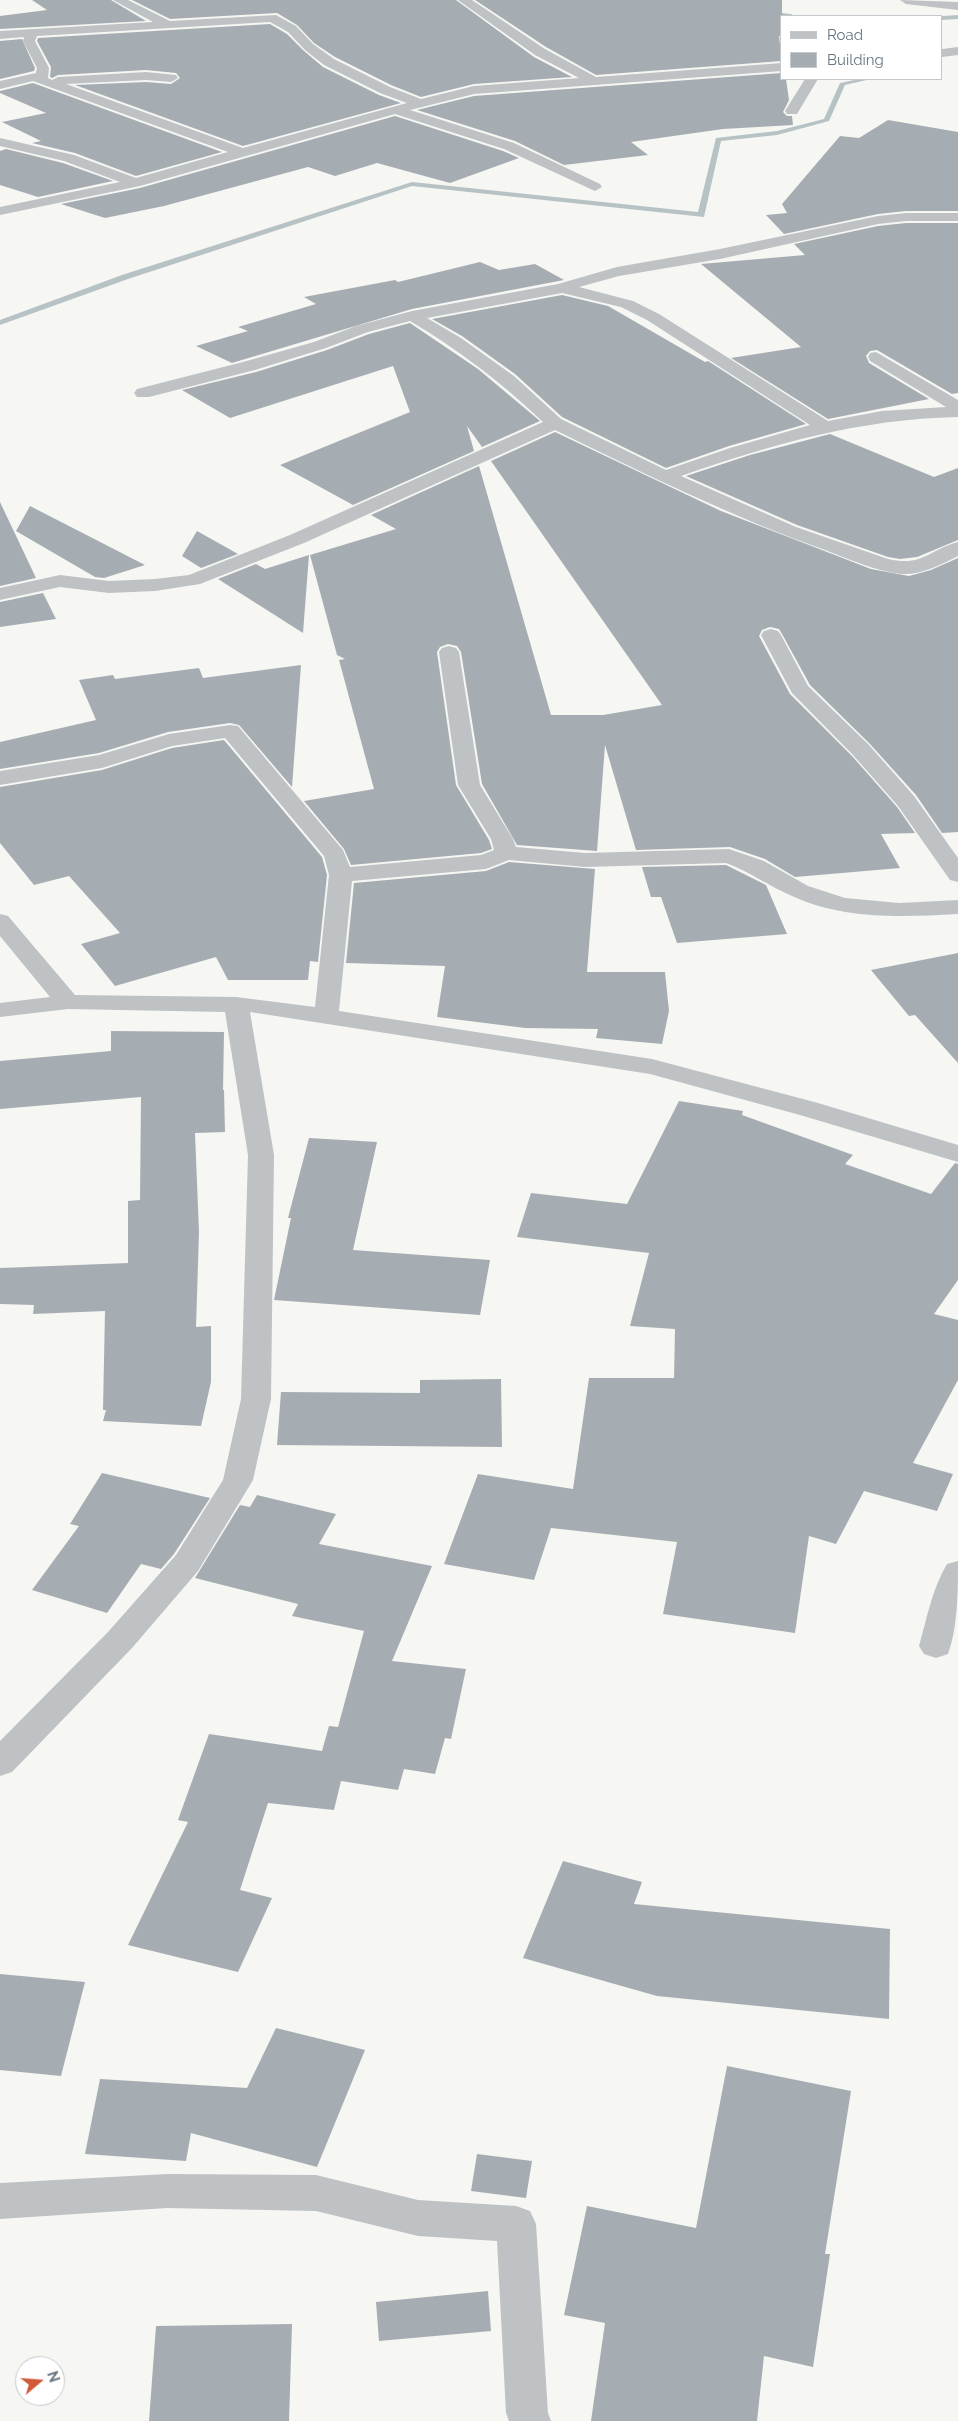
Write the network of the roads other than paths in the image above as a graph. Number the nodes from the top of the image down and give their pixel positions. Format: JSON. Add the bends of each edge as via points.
{"nodes":[{"id":1,"x":119,"y":0,"type":"edge"},
{"id":2,"x":464,"y":0,"type":"edge"},
{"id":3,"x":906,"y":0,"type":"edge"},
{"id":4,"x":947,"y":0,"type":"edge"},
{"id":5,"x":271,"y":2,"type":"dead end"},
{"id":6,"x":958,"y":6,"type":"edge"},
{"id":7,"x":272,"y":18,"type":"junction"},
{"id":8,"x":169,"y":25,"type":"junction"},
{"id":9,"x":31,"y":34,"type":"junction"},
{"id":10,"x":0,"y":35,"type":"edge"},
{"id":11,"x":958,"y":51,"type":"edge"},
{"id":12,"x":943,"y":53,"type":"edge"},
{"id":13,"x":780,"y":67,"type":"edge"},
{"id":14,"x":36,"y":78,"type":"junction"},
{"id":15,"x":171,"y":78,"type":"dead end"},
{"id":16,"x":592,"y":80,"type":"junction"},
{"id":17,"x":811,"y":80,"type":"edge"},
{"id":18,"x":52,"y":82,"type":"junction"},
{"id":19,"x":0,"y":85,"type":"edge"},
{"id":20,"x":420,"y":103,"type":"junction"},
{"id":21,"x":396,"y":110,"type":"junction"},
{"id":22,"x":792,"y":111,"type":"dead end"},
{"id":23,"x":0,"y":142,"type":"edge"},
{"id":24,"x":243,"y":153,"type":"junction"},
{"id":25,"x":135,"y":183,"type":"junction"},
{"id":26,"x":595,"y":187,"type":"dead end"},
{"id":27,"x":0,"y":211,"type":"edge"},
{"id":28,"x":958,"y":217,"type":"edge"},
{"id":29,"x":560,"y":288,"type":"junction"},
{"id":30,"x":412,"y":316,"type":"junction"},
{"id":31,"x":876,"y":357,"type":"dead end"},
{"id":32,"x":143,"y":393,"type":"dead end"},
{"id":33,"x":958,"y":407,"type":"edge"},
{"id":34,"x":958,"y":412,"type":"edge"},
{"id":35,"x":555,"y":423,"type":"junction"},
{"id":36,"x":824,"y":426,"type":"junction"},
{"id":37,"x":665,"y":476,"type":"junction"},
{"id":38,"x":958,"y":548,"type":"edge"},
{"id":39,"x":0,"y":594,"type":"edge"},
{"id":40,"x":771,"y":635,"type":"dead end"},
{"id":41,"x":450,"y":652,"type":"dead end"},
{"id":42,"x":0,"y":778,"type":"edge"},
{"id":43,"x":506,"y":853,"type":"junction"},
{"id":44,"x":341,"y":875,"type":"junction"},
{"id":45,"x":958,"y":875,"type":"edge"},
{"id":46,"x":958,"y":907,"type":"edge"},
{"id":47,"x":0,"y":921,"type":"edge"},
{"id":48,"x":68,"y":1002,"type":"junction"},
{"id":49,"x":236,"y":1004,"type":"junction"},
{"id":50,"x":0,"y":1010,"type":"edge"},
{"id":51,"x":326,"y":1016,"type":"junction"},
{"id":52,"x":958,"y":1154,"type":"edge"},
{"id":53,"x":958,"y":1572,"type":"edge"},
{"id":54,"x":936,"y":1646,"type":"dead end"},
{"id":55,"x":0,"y":1763,"type":"edge"},
{"id":56,"x":0,"y":2200,"type":"edge"},
{"id":57,"x":530,"y":2421,"type":"edge"}],
"edges":[{"from":1,"to":8,"type":"street"},
{"from":2,"to":16,"type":"street","via":[[540,52]]},
{"from":3,"to":6,"type":"street"},
{"from":4,"to":6,"type":"street"},
{"from":5,"to":7,"type":"street"},
{"from":7,"to":8,"type":"street"},
{"from":7,"to":20,"type":"street","via":[[292,29],[329,62],[385,90]]},
{"from":8,"to":9,"type":"street"},
{"from":9,"to":10,"type":"street"},
{"from":9,"to":14,"type":"street","via":[[29,41],[43,68],[43,75]]},
{"from":11,"to":12,"type":"street"},
{"from":13,"to":16,"type":"street"},
{"from":14,"to":18,"type":"street"},
{"from":14,"to":19,"type":"street"},
{"from":15,"to":18,"type":"street","via":[[146,76]]},
{"from":16,"to":20,"type":"street","via":[[495,87]]},
{"from":17,"to":22,"type":"street"},
{"from":18,"to":24,"type":"street"},
{"from":20,"to":21,"type":"street"},
{"from":21,"to":24,"type":"street"},
{"from":21,"to":26,"type":"street","via":[[509,146]]},
{"from":23,"to":25,"type":"street","via":[[61,156],[115,173]]},
{"from":24,"to":25,"type":"street"},
{"from":25,"to":27,"type":"street"},
{"from":28,"to":29,"type":"street","via":[[878,220],[617,272]]},
{"from":29,"to":30,"type":"street"},
{"from":29,"to":36,"type":"street","via":[[627,304],[653,317]]},
{"from":30,"to":32,"type":"street","via":[[249,366]]},
{"from":30,"to":35,"type":"street","via":[[455,341],[508,380]]},
{"from":31,"to":33,"type":"street"},
{"from":34,"to":36,"type":"street","via":[[905,414]]},
{"from":35,"to":37,"type":"street"},
{"from":35,"to":39,"type":"street","via":[[297,539],[193,580],[109,587],[60,581]]},
{"from":36,"to":37,"type":"street","via":[[757,444]]},
{"from":37,"to":38,"type":"street","via":[[789,531],[883,564],[902,568],[925,565]]},
{"from":40,"to":45,"type":"street","via":[[799,689],[861,750],[906,801]]},
{"from":41,"to":43,"type":"street","via":[[469,785],[502,839]]},
{"from":42,"to":44,"type":"street","via":[[102,761],[169,740],[230,731],[335,855]]},
{"from":43,"to":44,"type":"street","via":[[486,862]]},
{"from":43,"to":46,"type":"street","via":[[585,860],[729,856],[756,866],[800,891],[842,905],[899,910]]},
{"from":44,"to":51,"type":"street"},
{"from":47,"to":48,"type":"street"},
{"from":48,"to":49,"type":"street"},
{"from":48,"to":50,"type":"street"},
{"from":49,"to":51,"type":"street"},
{"from":49,"to":55,"type":"street","via":[[261,1155],[256,1399],[238,1480],[187,1563],[120,1640]]},
{"from":51,"to":52,"type":"street","via":[[652,1067],[809,1109]]},
{"from":53,"to":54,"type":"street"},
{"from":56,"to":57,"type":"street","via":[[166,2191],[316,2193],[418,2218],[516,2224]]}]}
